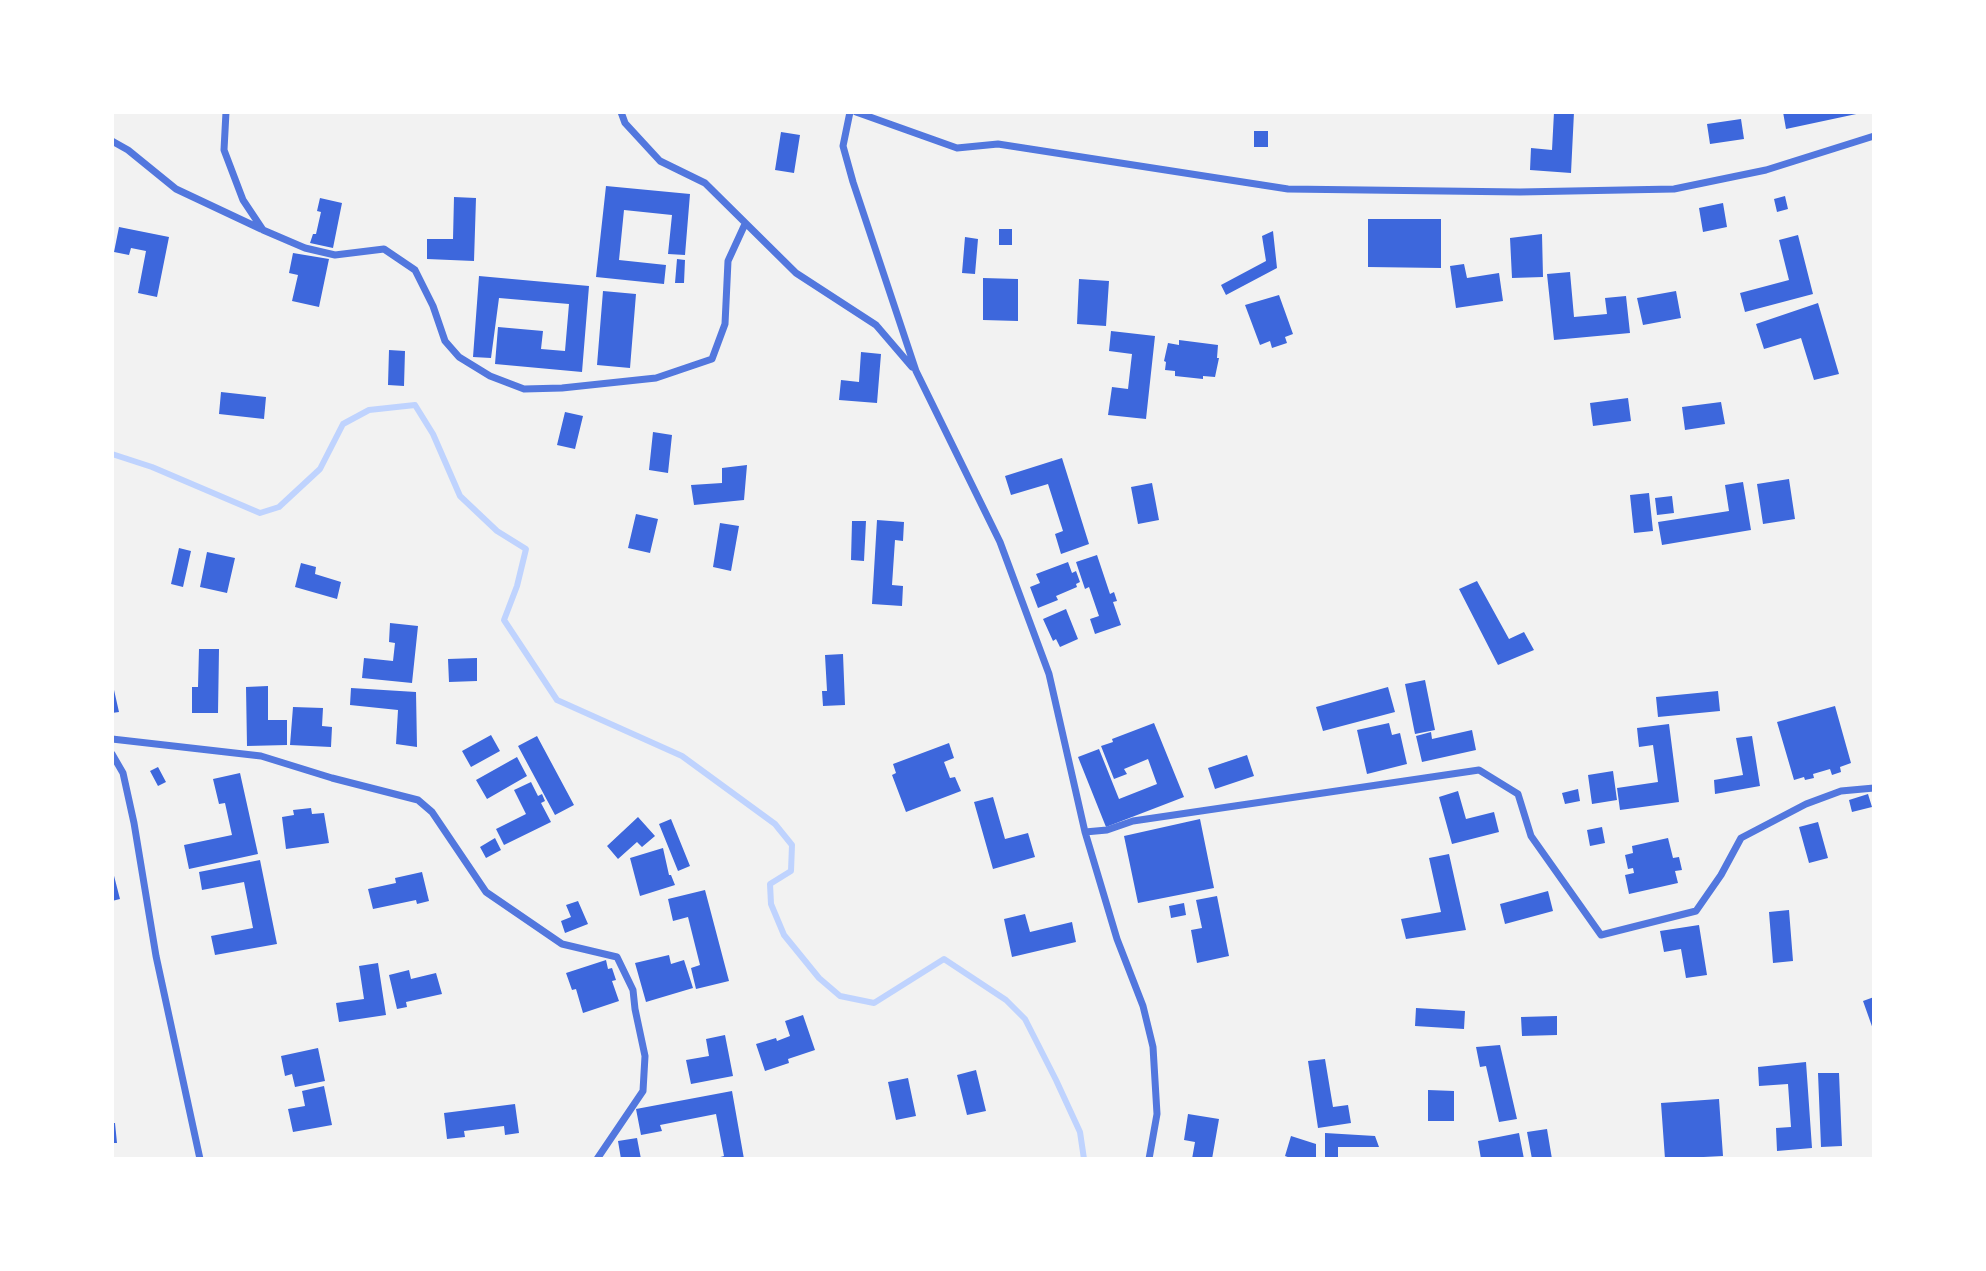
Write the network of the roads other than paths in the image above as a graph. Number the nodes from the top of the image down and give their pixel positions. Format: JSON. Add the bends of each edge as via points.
{"nodes":[{"id":1,"x":226,"y":112,"type":"edge"},
{"id":2,"x":621,"y":112,"type":"edge"},
{"id":3,"x":850,"y":112,"type":"edge"},
{"id":4,"x":856,"y":112,"type":"edge"},
{"id":5,"x":1874,"y":136,"type":"edge"},
{"id":6,"x":112,"y":141,"type":"edge"},
{"id":7,"x":745,"y":224,"type":"junction"},
{"id":8,"x":263,"y":230,"type":"junction"},
{"id":9,"x":916,"y":371,"type":"junction"},
{"id":10,"x":112,"y":739,"type":"edge"},
{"id":11,"x":112,"y":754,"type":"edge"},
{"id":12,"x":1874,"y":788,"type":"edge"},
{"id":13,"x":1085,"y":832,"type":"junction"},
{"id":14,"x":200,"y":1159,"type":"edge"},
{"id":15,"x":597,"y":1159,"type":"edge"},
{"id":16,"x":1149,"y":1159,"type":"edge"}],
"edges":[{"from":1,"to":8,"type":"street","via":[[224,150],[243,200]]},
{"from":2,"to":7,"type":"street","via":[[625,123],[660,160],[705,183]]},
{"from":3,"to":9,"type":"street","via":[[843,146]]},
{"from":4,"to":5,"type":"street","via":[[957,148],[998,144],[1288,188],[1674,189],[1766,170]]},
{"from":6,"to":8,"type":"street","via":[[176,189]]},
{"from":7,"to":8,"type":"street","via":[[728,261],[725,324],[712,359],[656,378],[524,389],[489,376],[459,357],[445,341],[415,270],[384,249],[335,255]]},
{"from":7,"to":9,"type":"street","via":[[796,273],[876,326]]},
{"from":9,"to":13,"type":"street","via":[[1000,542],[1044,662]]},
{"from":10,"to":15,"type":"street","via":[[261,756],[418,800],[432,812],[486,892],[562,944],[617,957],[633,990],[645,1056],[643,1091]]},
{"from":11,"to":14,"type":"street","via":[[123,773]]},
{"from":12,"to":13,"type":"street","via":[[1841,792],[1806,804],[1741,838],[1696,911],[1601,935],[1531,836],[1518,793],[1479,770]]},
{"from":13,"to":16,"type":"street","via":[[1153,1047],[1157,1114]]}]}
